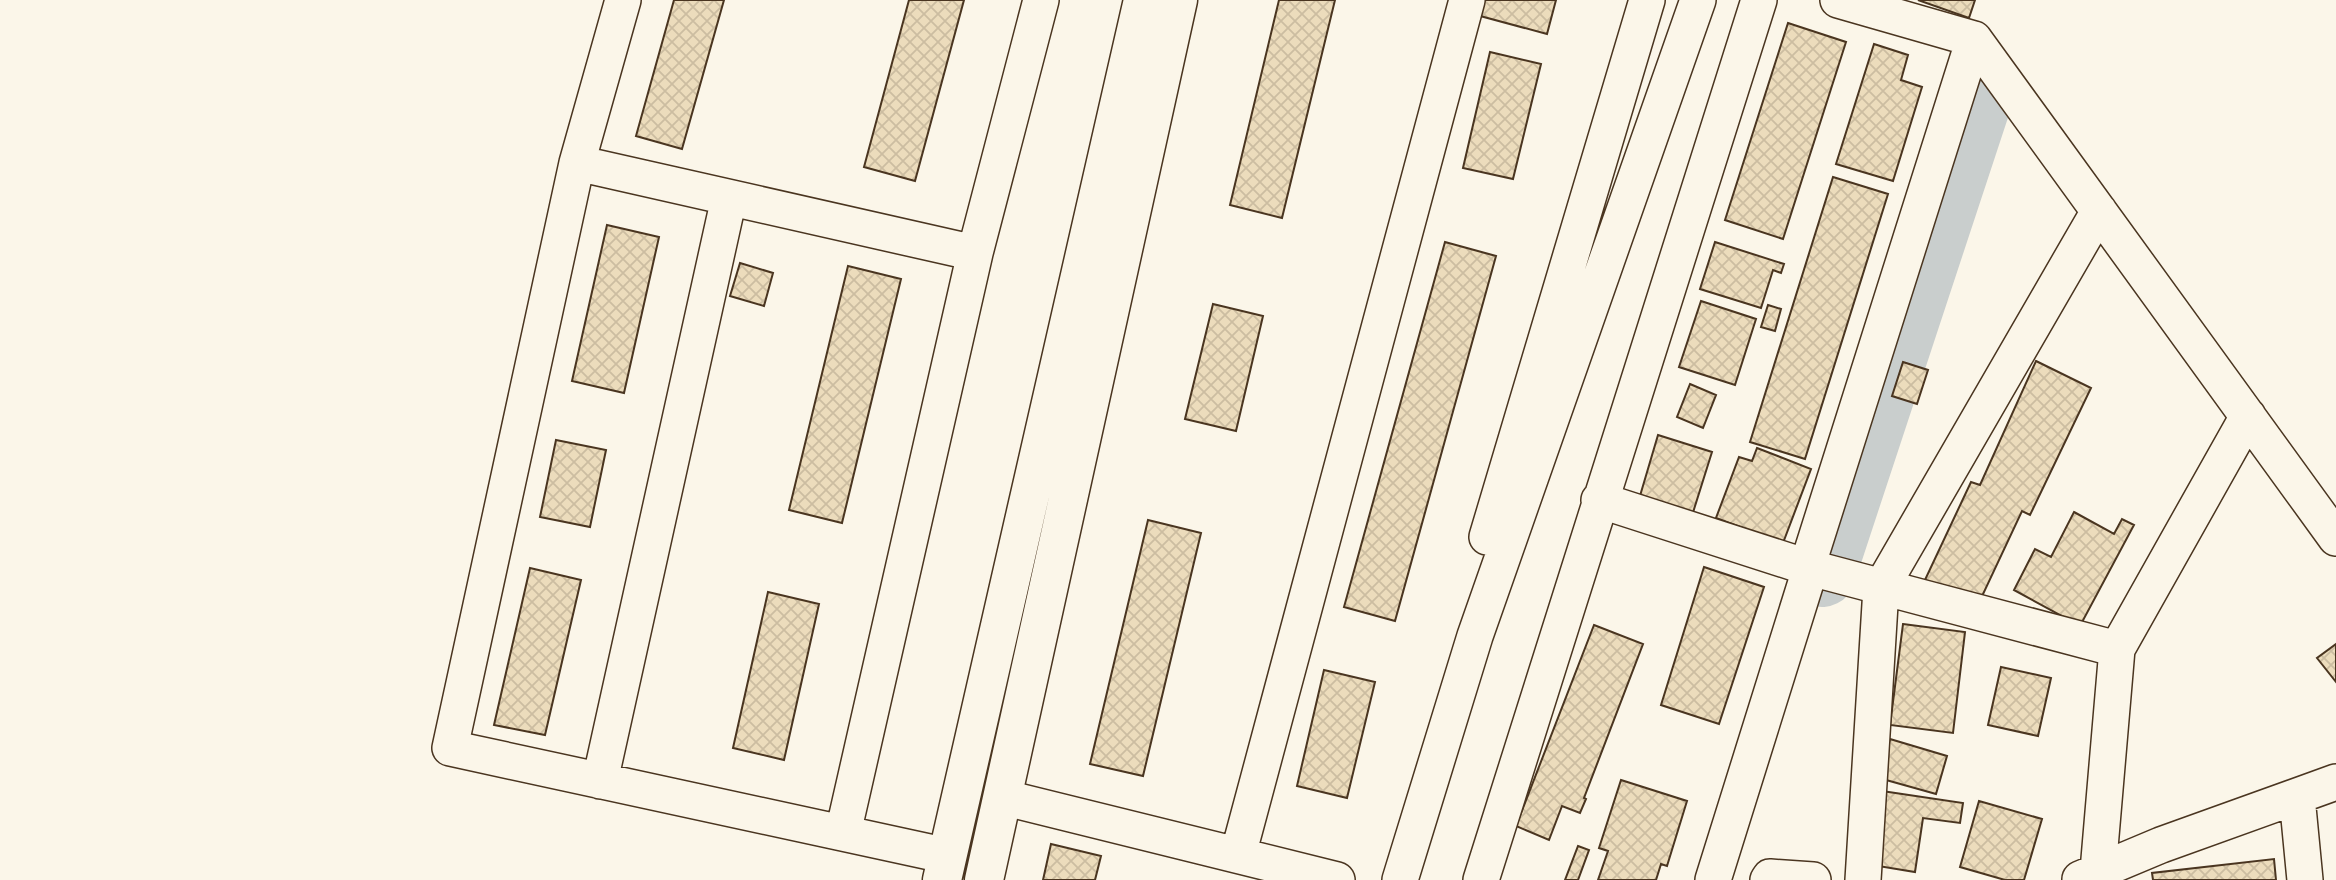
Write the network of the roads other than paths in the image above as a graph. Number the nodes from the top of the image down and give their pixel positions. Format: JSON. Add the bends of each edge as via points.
{"nodes":[{"id":1,"x":623,"y":0,"type":"edge"},
{"id":2,"x":1041,"y":0,"type":"edge"},
{"id":3,"x":1143,"y":0,"type":"edge"},
{"id":4,"x":1178,"y":0,"type":"edge"},
{"id":5,"x":1467,"y":0,"type":"edge"},
{"id":6,"x":1647,"y":0,"type":"edge"},
{"id":7,"x":1698,"y":0,"type":"edge"},
{"id":8,"x":1759,"y":0,"type":"edge"},
{"id":9,"x":1838,"y":0,"type":"edge"},
{"id":10,"x":1974,"y":39,"type":"junction"},
{"id":11,"x":577,"y":163,"type":"junction"},
{"id":12,"x":729,"y":198,"type":"junction"},
{"id":13,"x":2099,"y":211,"type":"junction"},
{"id":14,"x":975,"y":254,"type":"junction"},
{"id":15,"x":2248,"y":416,"type":"junction"},
{"id":16,"x":1600,"y":499,"type":"junction"},
{"id":17,"x":2336,"y":538,"type":"edge"},
{"id":18,"x":1807,"y":568,"type":"junction"},
{"id":19,"x":1881,"y":588,"type":"junction"},
{"id":20,"x":1475,"y":636,"type":"junction"},
{"id":21,"x":2117,"y":649,"type":"junction"},
{"id":22,"x":600,"y":781,"type":"junction"},
{"id":23,"x":2336,"y":782,"type":"edge"},
{"id":24,"x":1002,"y":797,"type":"junction"},
{"id":25,"x":2297,"y":797,"type":"junction"},
{"id":26,"x":843,"y":833,"type":"junction"},
{"id":27,"x":1238,"y":855,"type":"junction"},
{"id":28,"x":945,"y":868,"type":"edge"},
{"id":29,"x":2087,"y":876,"type":"edge"},
{"id":30,"x":984,"y":880,"type":"edge"},
{"id":31,"x":1337,"y":880,"type":"edge"},
{"id":32,"x":1400,"y":880,"type":"edge"},
{"id":33,"x":1481,"y":880,"type":"edge"},
{"id":34,"x":1713,"y":880,"type":"edge"},
{"id":35,"x":1768,"y":880,"type":"edge"},
{"id":36,"x":1813,"y":880,"type":"edge"},
{"id":37,"x":1863,"y":880,"type":"edge"},
{"id":38,"x":2305,"y":880,"type":"edge"}],
"edges":[{"from":1,"to":11,"type":"street"},
{"from":2,"to":14,"type":"street"},
{"from":3,"to":28,"type":"main road"},
{"from":4,"to":24,"type":"main road"},
{"from":5,"to":27,"type":"street"},
{"from":6,"to":20,"type":"street","via":[[1485,543]]},
{"from":7,"to":20,"type":"street"},
{"from":8,"to":16,"type":"street"},
{"from":9,"to":10,"type":"street"},
{"from":10,"to":13,"type":"street"},
{"from":10,"to":18,"type":"street"},
{"from":11,"to":12,"type":"street"},
{"from":11,"to":22,"type":"street","via":[[450,748]]},
{"from":12,"to":14,"type":"street"},
{"from":12,"to":22,"type":"street"},
{"from":13,"to":15,"type":"street"},
{"from":13,"to":19,"type":"street"},
{"from":14,"to":26,"type":"street"},
{"from":15,"to":17,"type":"street"},
{"from":15,"to":21,"type":"street"},
{"from":16,"to":18,"type":"street"},
{"from":16,"to":33,"type":"street"},
{"from":18,"to":19,"type":"street"},
{"from":18,"to":34,"type":"street"},
{"from":19,"to":21,"type":"street"},
{"from":19,"to":37,"type":"street"},
{"from":20,"to":32,"type":"street"},
{"from":21,"to":29,"type":"street"},
{"from":22,"to":26,"type":"street"},
{"from":23,"to":25,"type":"street"},
{"from":24,"to":27,"type":"street"},
{"from":24,"to":30,"type":"main road"},
{"from":25,"to":29,"type":"street"},
{"from":25,"to":38,"type":"street"},
{"from":26,"to":28,"type":"street"},
{"from":27,"to":31,"type":"street"},
{"from":35,"to":36,"type":"street"}]}
